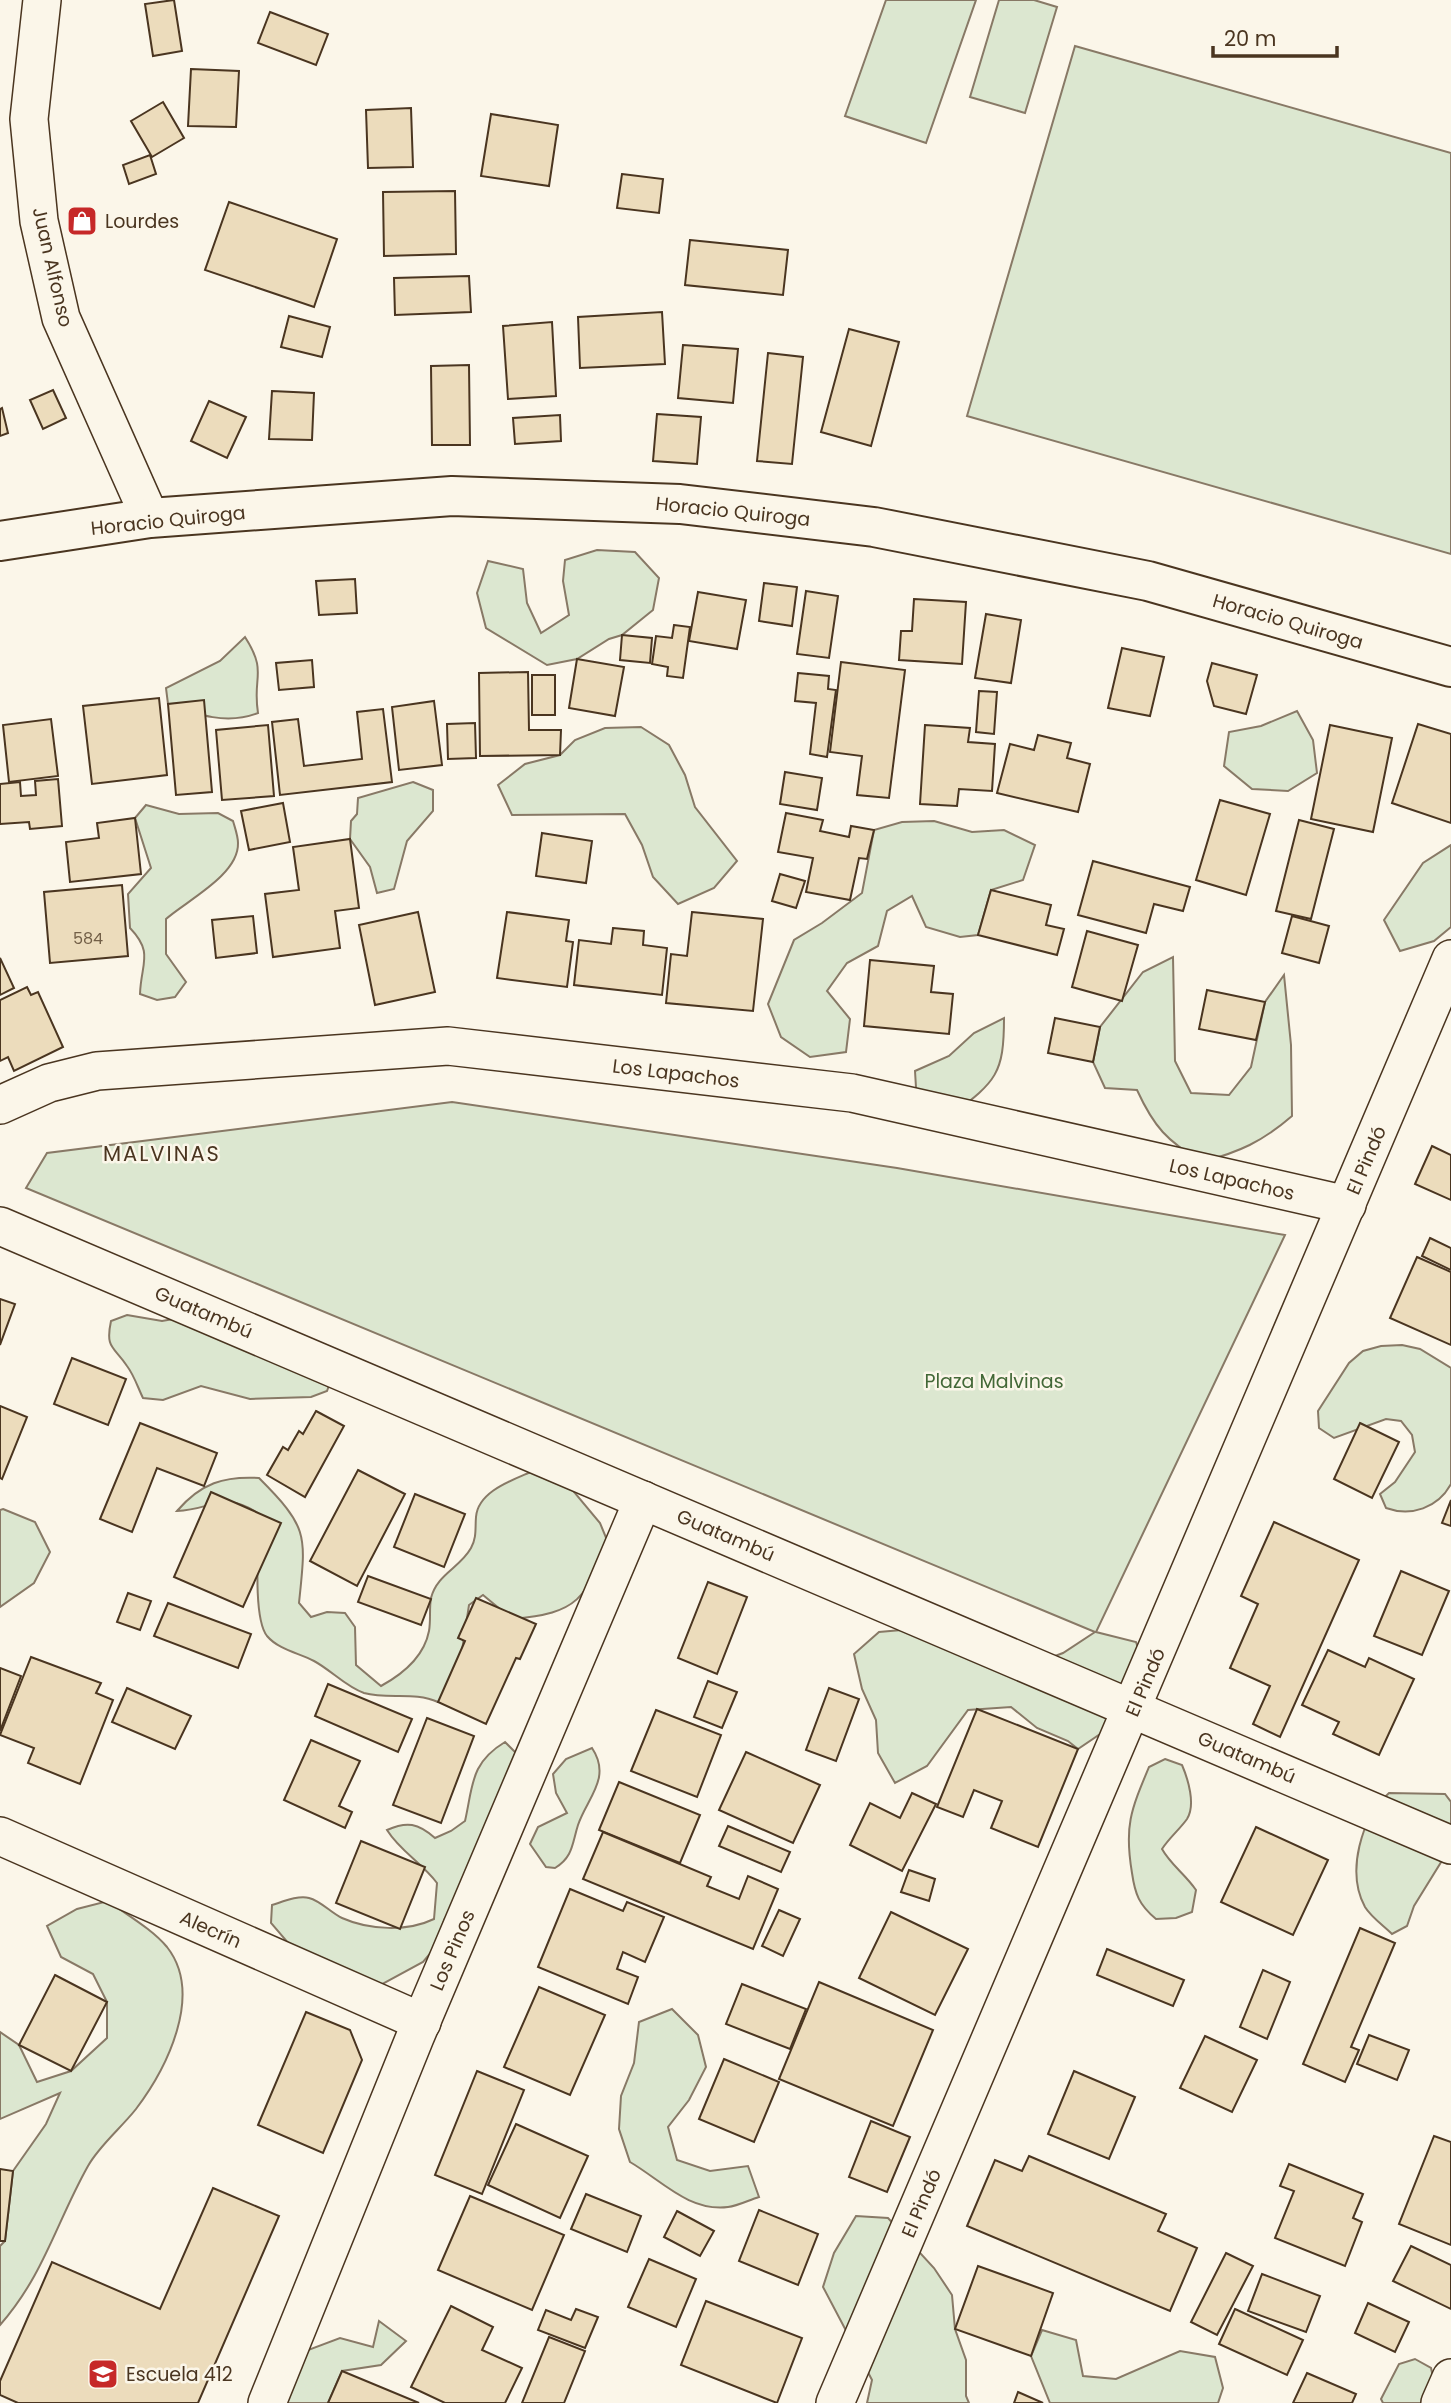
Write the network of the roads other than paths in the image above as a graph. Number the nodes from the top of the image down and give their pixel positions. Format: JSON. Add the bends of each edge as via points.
{"nodes":[{"id":1,"x":42,"y":0,"type":"edge"},
{"id":2,"x":14,"y":114,"type":"edge"},
{"id":3,"x":150,"y":518,"type":"junction"},
{"id":4,"x":0,"y":541,"type":"edge"},
{"id":5,"x":1451,"y":667,"type":"edge"},
{"id":6,"x":1451,"y":959,"type":"edge"},
{"id":7,"x":0,"y":1105,"type":"edge"},
{"id":8,"x":1347,"y":1205,"type":"junction"},
{"id":9,"x":0,"y":1226,"type":"edge"},
{"id":10,"x":643,"y":1500,"type":"junction"},
{"id":11,"x":1134,"y":1707,"type":"junction"},
{"id":12,"x":0,"y":1836,"type":"edge"},
{"id":13,"x":1451,"y":1845,"type":"edge"},
{"id":14,"x":422,"y":2022,"type":"junction"},
{"id":15,"x":1451,"y":2378,"type":"edge"},
{"id":16,"x":267,"y":2403,"type":"edge"},
{"id":17,"x":835,"y":2403,"type":"edge"},
{"id":18,"x":1440,"y":2403,"type":"edge"}],
"edges":[{"from":1,"to":2,"type":"street","name":"Juan Alfonso"},
{"from":2,"to":3,"type":"street","name":"Juan Alfonso","via":[[61,318]]},
{"from":3,"to":4,"type":"main road","name":"Horacio Quiroga"},
{"from":3,"to":5,"type":"main road","name":"Horacio Quiroga","via":[[453,496],[680,504],[874,527],[1148,581]]},
{"from":6,"to":8,"type":"street","name":"El Pindó"},
{"from":7,"to":8,"type":"street","name":"Los Lapachos","via":[[49,1083],[97,1071],[448,1046],[852,1093]]},
{"from":8,"to":11,"type":"street","name":"El Pindó"},
{"from":9,"to":10,"type":"street","name":"Guatambú"},
{"from":10,"to":11,"type":"street","name":"Guatambú"},
{"from":10,"to":14,"type":"street","name":"Los Pinos"},
{"from":11,"to":13,"type":"street","name":"Guatambú"},
{"from":11,"to":17,"type":"street","name":"El Pindó"},
{"from":12,"to":14,"type":"street","name":"Alecrín"},
{"from":14,"to":16,"type":"street","name":"Los Pinos"},
{"from":15,"to":18,"type":"street"}]}
